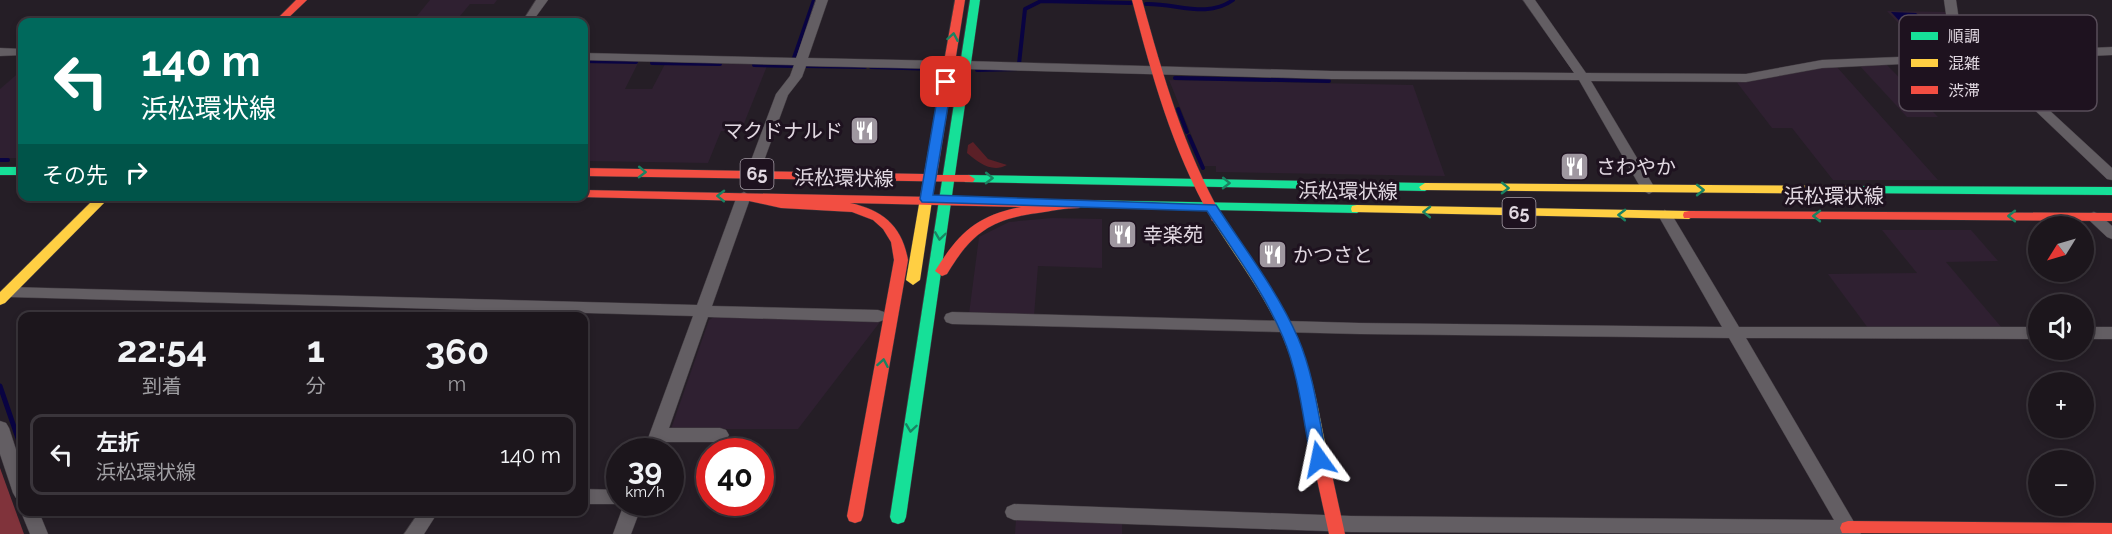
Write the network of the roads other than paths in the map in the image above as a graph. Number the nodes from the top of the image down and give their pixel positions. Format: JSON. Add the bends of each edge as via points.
{"nodes":[{"id":1,"x":302,"y":0,"type":"edge"},
{"id":2,"x":542,"y":0,"type":"edge"},
{"id":3,"x":822,"y":0,"type":"edge"},
{"id":4,"x":960,"y":0,"type":"edge"},
{"id":5,"x":975,"y":0,"type":"edge"},
{"id":6,"x":1137,"y":0,"type":"edge"},
{"id":7,"x":1529,"y":0,"type":"edge"},
{"id":8,"x":1950,"y":0,"type":"edge"},
{"id":9,"x":1952,"y":15,"type":"edge"},
{"id":10,"x":283,"y":18,"type":"edge"},
{"id":11,"x":530,"y":18,"type":"edge"},
{"id":12,"x":2112,"y":51,"type":"edge"},
{"id":13,"x":0,"y":52,"type":"edge"},
{"id":14,"x":18,"y":52,"type":"edge"},
{"id":15,"x":2097,"y":52,"type":"edge"},
{"id":16,"x":588,"y":57,"type":"edge"},
{"id":17,"x":1899,"y":61,"type":"edge"},
{"id":18,"x":801,"y":62,"type":"junction"},
{"id":19,"x":949,"y":65,"type":"junction"},
{"id":20,"x":965,"y":65,"type":"junction"},
{"id":21,"x":1156,"y":70,"type":"junction"},
{"id":22,"x":1583,"y":76,"type":"junction"},
{"id":23,"x":2043,"y":111,"type":"edge"},
{"id":24,"x":0,"y":171,"type":"edge"},
{"id":25,"x":18,"y":171,"type":"edge"},
{"id":26,"x":588,"y":172,"type":"edge"},
{"id":27,"x":753,"y":174,"type":"junction"},
{"id":28,"x":2112,"y":176,"type":"edge"},
{"id":29,"x":930,"y":177,"type":"junction"},
{"id":30,"x":948,"y":178,"type":"junction"},
{"id":31,"x":1197,"y":182,"type":"junction"},
{"id":32,"x":0,"y":185,"type":"edge"},
{"id":33,"x":18,"y":185,"type":"edge"},
{"id":34,"x":1649,"y":190,"type":"junction"},
{"id":35,"x":2112,"y":191,"type":"edge"},
{"id":36,"x":588,"y":194,"type":"edge"},
{"id":37,"x":744,"y":196,"type":"junction"},
{"id":38,"x":926,"y":199,"type":"junction"},
{"id":39,"x":945,"y":200,"type":"junction"},
{"id":40,"x":100,"y":201,"type":"edge"},
{"id":41,"x":1064,"y":205,"type":"junction"},
{"id":42,"x":1211,"y":207,"type":"junction"},
{"id":43,"x":1665,"y":215,"type":"junction"},
{"id":44,"x":2028,"y":217,"type":"edge"},
{"id":45,"x":2094,"y":217,"type":"joint"},
{"id":46,"x":2112,"y":217,"type":"edge"},
{"id":47,"x":2112,"y":234,"type":"edge"},
{"id":48,"x":911,"y":292,"type":"dead end"},
{"id":49,"x":931,"y":294,"type":"junction"},
{"id":50,"x":4,"y":296,"type":"edge"},
{"id":51,"x":702,"y":311,"type":"junction"},
{"id":52,"x":878,"y":316,"type":"dead end"},
{"id":53,"x":952,"y":318,"type":"dead end"},
{"id":54,"x":1287,"y":328,"type":"junction"},
{"id":55,"x":1734,"y":333,"type":"junction"},
{"id":56,"x":2028,"y":333,"type":"edge"},
{"id":57,"x":2094,"y":333,"type":"edge"},
{"id":58,"x":2112,"y":333,"type":"edge"},
{"id":59,"x":893,"y":380,"type":"dead end"},
{"id":60,"x":872,"y":420,"type":"junction"},
{"id":61,"x":0,"y":428,"type":"edge"},
{"id":62,"x":720,"y":435,"type":"dead end"},
{"id":63,"x":657,"y":438,"type":"edge"},
{"id":64,"x":684,"y":439,"type":"edge"},
{"id":65,"x":18,"y":478,"type":"edge"},
{"id":66,"x":588,"y":496,"type":"edge"},
{"id":67,"x":606,"y":497,"type":"edge"},
{"id":68,"x":1014,"y":512,"type":"dead end"},
{"id":69,"x":32,"y":516,"type":"edge"},
{"id":70,"x":426,"y":516,"type":"edge"},
{"id":71,"x":629,"y":516,"type":"edge"},
{"id":72,"x":855,"y":516,"type":"dead end"},
{"id":73,"x":898,"y":517,"type":"dead end"},
{"id":74,"x":1335,"y":528,"type":"edge"},
{"id":75,"x":2112,"y":530,"type":"edge"},
{"id":76,"x":1850,"y":531,"type":"edge"},
{"id":77,"x":39,"y":534,"type":"edge"},
{"id":78,"x":413,"y":534,"type":"edge"},
{"id":79,"x":622,"y":534,"type":"edge"}],
"edges":[{"from":1,"to":10,"type":"main road"},
{"from":2,"to":11,"type":"street"},
{"from":3,"to":18,"type":"street"},
{"from":19,"to":4,"type":"main road","one_way":true},
{"from":5,"to":20,"type":"main road"},
{"from":6,"to":21,"type":"main road"},
{"from":7,"to":22,"type":"street"},
{"from":8,"to":9,"type":"street"},
{"from":12,"to":15,"type":"street"},
{"from":13,"to":14,"type":"street"},
{"from":16,"to":18,"type":"street"},
{"from":17,"to":22,"type":"street","via":[[1822,64],[1746,78]]},
{"from":18,"to":19,"type":"street"},
{"from":18,"to":27,"type":"street","via":[[796,77],[782,94]]},
{"from":19,"to":29,"type":"main road"},
{"from":20,"to":21,"type":"street"},
{"from":20,"to":30,"type":"main road"},
{"from":21,"to":22,"type":"street"},
{"from":21,"to":31,"type":"main road","via":[[1171,120]]},
{"from":22,"to":34,"type":"street"},
{"from":23,"to":28,"type":"street"},
{"from":24,"to":25,"type":"main road"},
{"from":26,"to":27,"type":"main road","name":"浜松環状線","number":"65","one_way":true},
{"from":27,"to":29,"type":"main road","name":"浜松環状線","number":"65"},
{"from":29,"to":30,"type":"main road","name":"浜松環状線","number":"65"},
{"from":29,"to":38,"type":"main road"},
{"from":30,"to":31,"type":"main road","name":"浜松環状線","number":"65","one_way":true},
{"from":30,"to":39,"type":"main road"},
{"from":31,"to":34,"type":"main road","name":"浜松環状線","number":"65","one_way":true},
{"from":31,"to":42,"type":"main road"},
{"from":32,"to":33,"type":"main road"},
{"from":34,"to":35,"type":"main road","name":"浜松環状線","number":"65","one_way":true},
{"from":37,"to":36,"type":"main road","name":"浜松環状線","number":"65","one_way":true},
{"from":37,"to":38,"type":"main road","name":"浜松環状線","number":"65"},
{"from":37,"to":51,"type":"street"},
{"from":60,"to":37,"type":"main road","one_way":true,"via":[[901,260],[893,232],[877,218],[855,208],[782,204]]},
{"from":38,"to":39,"type":"main road","name":"浜松環状線","number":"65"},
{"from":38,"to":48,"type":"main road"},
{"from":39,"to":41,"type":"main road","name":"浜松環状線","number":"65"},
{"from":39,"to":49,"type":"main road","one_way":true},
{"from":40,"to":50,"type":"main road"},
{"from":41,"to":42,"type":"main road","name":"浜松環状線","number":"65"},
{"from":41,"to":49,"type":"main road","via":[[1004,213],[978,224],[951,250]]},
{"from":43,"to":42,"type":"main road","name":"浜松環状線","number":"65","one_way":true},
{"from":42,"to":54,"type":"main road"},
{"from":44,"to":43,"type":"main road","name":"浜松環状線","number":"65","one_way":true},
{"from":43,"to":55,"type":"street"},
{"from":45,"to":46,"type":"main road","name":"浜松環状線","number":"65"},
{"from":45,"to":47,"type":"street"},
{"from":49,"to":73,"type":"main road","one_way":true},
{"from":50,"to":51,"type":"street"},
{"from":51,"to":52,"type":"street"},
{"from":51,"to":63,"type":"street"},
{"from":53,"to":54,"type":"street"},
{"from":54,"to":55,"type":"street"},
{"from":54,"to":74,"type":"main road","via":[[1300,365]]},
{"from":55,"to":56,"type":"street"},
{"from":55,"to":76,"type":"street"},
{"from":57,"to":58,"type":"street"},
{"from":59,"to":60,"type":"main road"},
{"from":60,"to":72,"type":"main road"},
{"from":61,"to":65,"type":"street"},
{"from":62,"to":64,"type":"street"},
{"from":66,"to":67,"type":"street"},
{"from":68,"to":74,"type":"street"},
{"from":69,"to":77,"type":"street"},
{"from":70,"to":78,"type":"street"},
{"from":71,"to":79,"type":"street"},
{"from":74,"to":76,"type":"street"},
{"from":75,"to":76,"type":"main road"}]}
